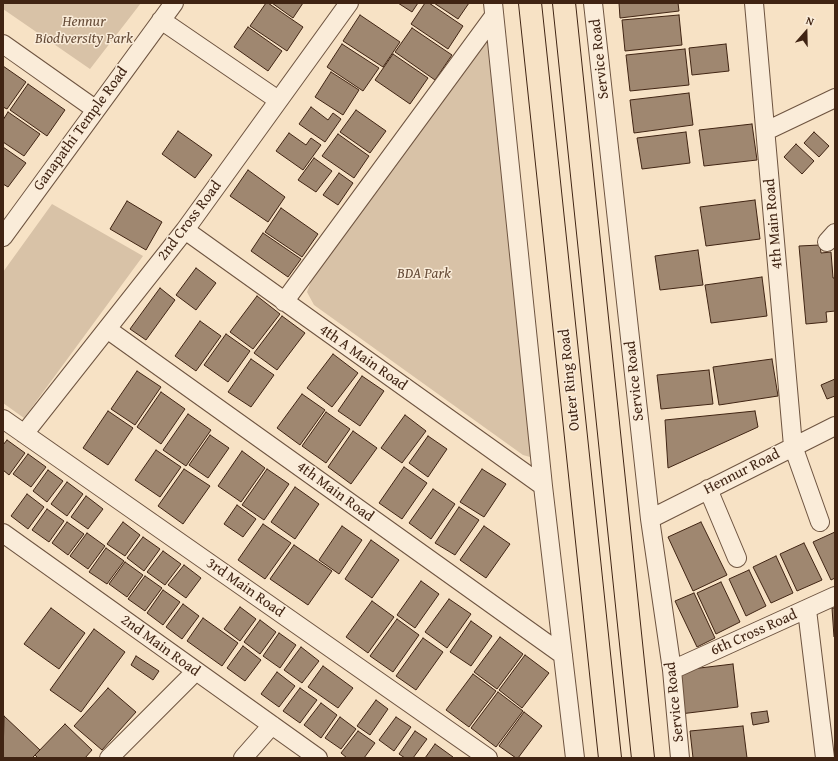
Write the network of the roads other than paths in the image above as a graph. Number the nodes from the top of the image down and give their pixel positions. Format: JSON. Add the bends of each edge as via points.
{"nodes":[{"id":1,"x":174,"y":3,"type":"edge"},
{"id":2,"x":349,"y":3,"type":"edge"},
{"id":3,"x":530,"y":3,"type":"edge"},
{"id":4,"x":564,"y":3,"type":"edge"},
{"id":5,"x":594,"y":3,"type":"edge"},
{"id":6,"x":754,"y":3,"type":"edge"},
{"id":7,"x":493,"y":10,"type":"edge"},
{"id":8,"x":161,"y":20,"type":"junction"},
{"id":9,"x":3,"y":44,"type":"edge"},
{"id":10,"x":835,"y":98,"type":"edge"},
{"id":11,"x":278,"y":100,"type":"junction"},
{"id":12,"x":95,"y":109,"type":"junction"},
{"id":13,"x":766,"y":131,"type":"junction"},
{"id":14,"x":185,"y":230,"type":"junction"},
{"id":15,"x":3,"y":237,"type":"edge"},
{"id":16,"x":284,"y":302,"type":"junction"},
{"id":17,"x":107,"y":329,"type":"junction"},
{"id":18,"x":3,"y":419,"type":"edge"},
{"id":19,"x":835,"y":426,"type":"edge"},
{"id":20,"x":24,"y":434,"type":"junction"},
{"id":21,"x":793,"y":446,"type":"junction"},
{"id":22,"x":543,"y":486,"type":"junction"},
{"id":23,"x":708,"y":489,"type":"junction"},
{"id":24,"x":650,"y":519,"type":"junction"},
{"id":25,"x":820,"y":522,"type":"dead end"},
{"id":26,"x":3,"y":533,"type":"edge"},
{"id":27,"x":737,"y":558,"type":"dead end"},
{"id":28,"x":835,"y":596,"type":"edge"},
{"id":29,"x":807,"y":610,"type":"junction"},
{"id":30,"x":563,"y":655,"type":"junction"},
{"id":31,"x":672,"y":670,"type":"junction"},
{"id":32,"x":196,"y":671,"type":"junction"},
{"id":33,"x":272,"y":725,"type":"junction"},
{"id":34,"x":110,"y":758,"type":"edge"},
{"id":35,"x":243,"y":758,"type":"edge"},
{"id":36,"x":318,"y":758,"type":"edge"},
{"id":37,"x":488,"y":758,"type":"edge"},
{"id":38,"x":575,"y":758,"type":"edge"},
{"id":39,"x":610,"y":758,"type":"edge"},
{"id":40,"x":642,"y":758,"type":"edge"},
{"id":41,"x":680,"y":758,"type":"edge"},
{"id":42,"x":825,"y":758,"type":"edge"}],
"edges":[{"from":1,"to":8,"type":"street","name":"Ganapathi Temple Road"},
{"from":2,"to":11,"type":"street","name":"2nd Cross Road"},
{"from":3,"to":39,"type":"highway","name":"Outer Ring Road"},
{"from":4,"to":40,"type":"highway"},
{"from":5,"to":24,"type":"street","name":"Service Road"},
{"from":6,"to":13,"type":"street","name":"4th Main Road"},
{"from":7,"to":16,"type":"street"},
{"from":7,"to":22,"type":"street"},
{"from":8,"to":11,"type":"street"},
{"from":8,"to":12,"type":"street","name":"Ganapathi Temple Road"},
{"from":9,"to":12,"type":"street"},
{"from":10,"to":13,"type":"street"},
{"from":11,"to":14,"type":"street","name":"2nd Cross Road"},
{"from":12,"to":15,"type":"street","name":"Ganapathi Temple Road"},
{"from":13,"to":21,"type":"street","name":"4th Main Road"},
{"from":14,"to":16,"type":"street","name":"4th A Main Road"},
{"from":14,"to":17,"type":"street","name":"2nd Cross Road"},
{"from":16,"to":22,"type":"street","name":"4th A Main Road"},
{"from":17,"to":20,"type":"street","name":"2nd Cross Road"},
{"from":17,"to":30,"type":"street","name":"4th Main Road"},
{"from":18,"to":20,"type":"street","name":"3rd Main Road"},
{"from":19,"to":21,"type":"street","name":"Hennur Road"},
{"from":20,"to":37,"type":"street","name":"3rd Main Road"},
{"from":21,"to":23,"type":"street","name":"Hennur Road"},
{"from":21,"to":25,"type":"street","name":"4th Main Road"},
{"from":22,"to":30,"type":"street"},
{"from":23,"to":24,"type":"street","name":"Hennur Road"},
{"from":23,"to":27,"type":"street"},
{"from":24,"to":31,"type":"street","name":"Service Road"},
{"from":26,"to":32,"type":"street","name":"2nd Main Road"},
{"from":28,"to":29,"type":"street","name":"6th Cross Road"},
{"from":29,"to":31,"type":"street","name":"6th Cross Road"},
{"from":29,"to":42,"type":"street"},
{"from":30,"to":38,"type":"street"},
{"from":31,"to":41,"type":"street","name":"Service Road"},
{"from":32,"to":33,"type":"street","name":"2nd Main Road"},
{"from":32,"to":34,"type":"street"},
{"from":33,"to":35,"type":"street"},
{"from":33,"to":36,"type":"street","name":"2nd Main Road"}]}
